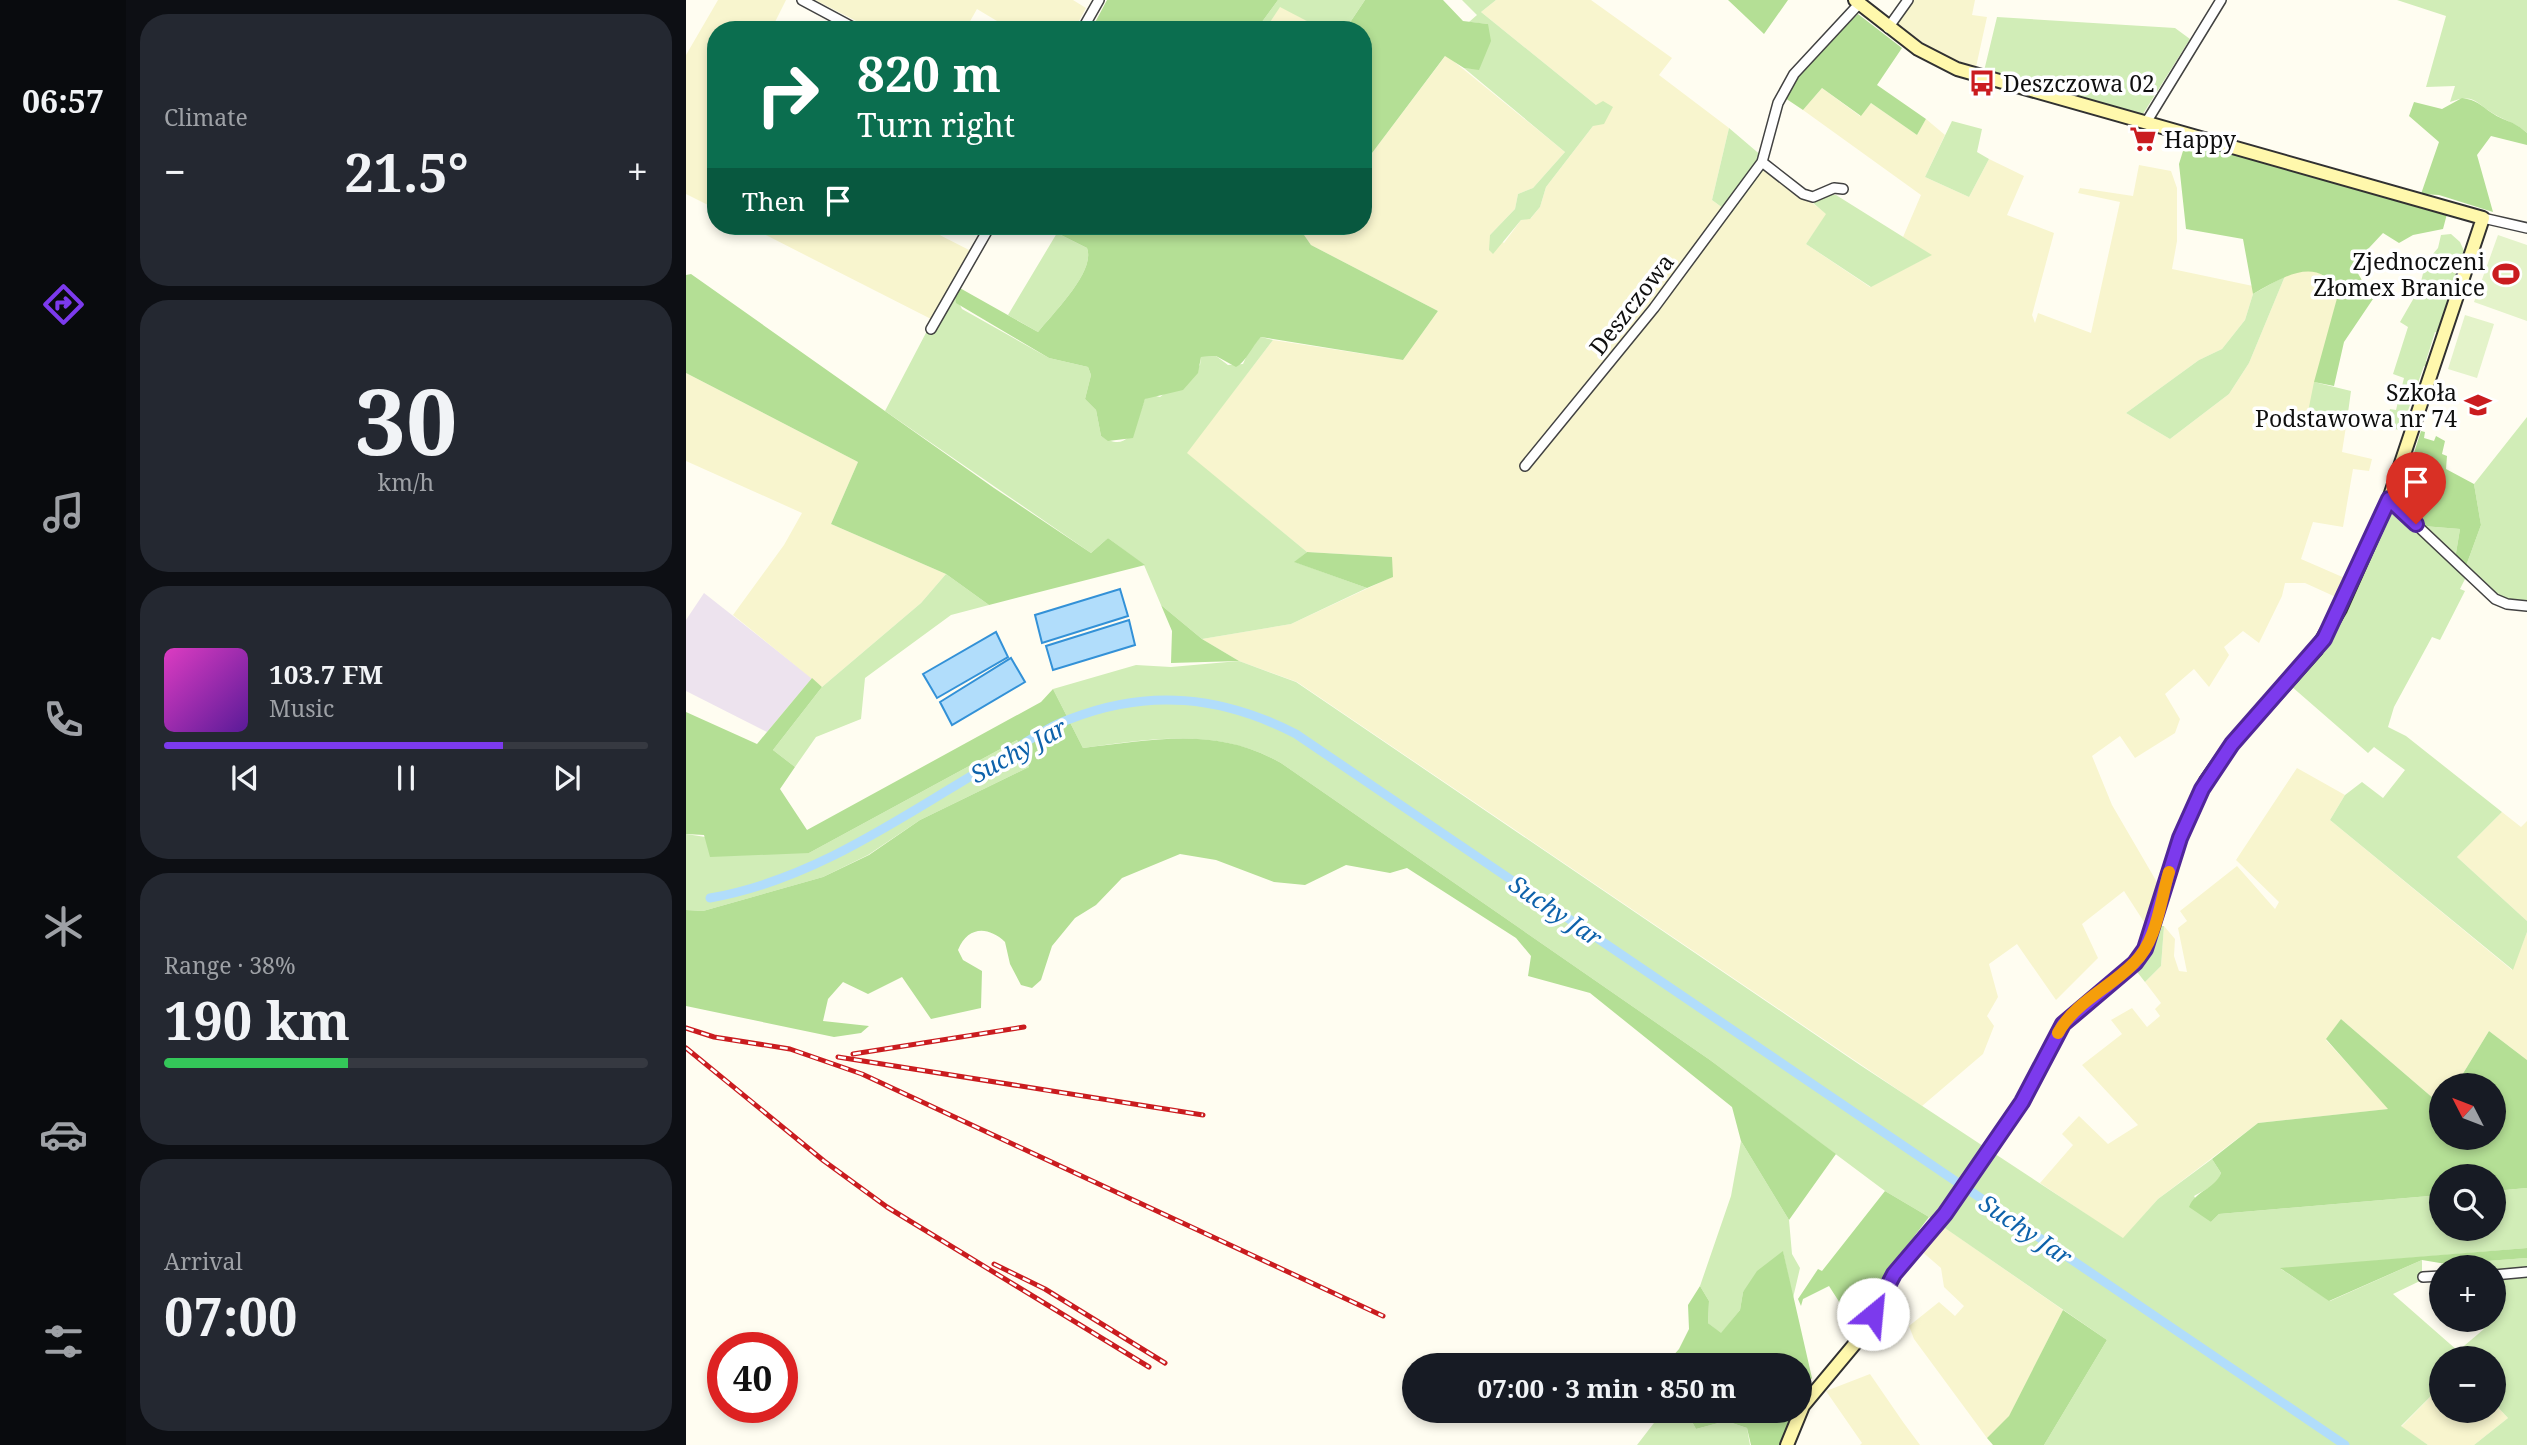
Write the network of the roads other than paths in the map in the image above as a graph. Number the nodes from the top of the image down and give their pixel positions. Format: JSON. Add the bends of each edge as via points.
{"nodes":[{"id":1,"x":802,"y":0,"type":"edge"},
{"id":2,"x":1099,"y":0,"type":"edge"},
{"id":3,"x":1908,"y":0,"type":"edge"},
{"id":4,"x":2221,"y":0,"type":"edge"},
{"id":5,"x":1857,"y":2,"type":"edge"},
{"id":6,"x":841,"y":21,"type":"edge"},
{"id":7,"x":1087,"y":21,"type":"edge"},
{"id":8,"x":1888,"y":28,"type":"junction"},
{"id":9,"x":2147,"y":121,"type":"junction"},
{"id":10,"x":1762,"y":162,"type":"junction"},
{"id":11,"x":1843,"y":188,"type":"dead end"},
{"id":12,"x":2483,"y":218,"type":"junction"},
{"id":13,"x":2527,"y":228,"type":"edge"},
{"id":14,"x":985,"y":235,"type":"edge"},
{"id":15,"x":931,"y":329,"type":"dead end"},
{"id":16,"x":1525,"y":467,"type":"dead end"},
{"id":17,"x":2389,"y":499,"type":"junction"},
{"id":18,"x":2527,"y":606,"type":"edge"},
{"id":19,"x":2527,"y":1272,"type":"edge"},
{"id":20,"x":2506,"y":1274,"type":"edge"},
{"id":21,"x":2423,"y":1277,"type":"dead end"},
{"id":22,"x":2429,"y":1277,"type":"edge"},
{"id":23,"x":1787,"y":1445,"type":"edge"}],
"edges":[{"from":1,"to":6,"type":"street"},
{"from":2,"to":7,"type":"street"},
{"from":3,"to":8,"type":"street"},
{"from":4,"to":9,"type":"street"},
{"from":5,"to":8,"type":"street"},
{"from":5,"to":10,"type":"street","name":"Deszczowa","via":[[1794,74],[1778,103]]},
{"from":8,"to":9,"type":"street","via":[[1956,69]]},
{"from":9,"to":12,"type":"street"},
{"from":10,"to":11,"type":"street","via":[[1803,194],[1814,197]]},
{"from":10,"to":16,"type":"street","name":"Deszczowa","via":[[1654,308]]},
{"from":12,"to":13,"type":"street"},
{"from":12,"to":17,"type":"street"},
{"from":14,"to":15,"type":"street"},
{"from":17,"to":18,"type":"street","via":[[2493,598]]},
{"from":17,"to":23,"type":"street","via":[[2324,639],[2232,744],[2202,789],[2180,838],[2145,949],[2135,963],[2063,1024],[2022,1102],[1945,1214],[1894,1274],[1858,1340],[1803,1406]]},
{"from":19,"to":20,"type":"street"},
{"from":21,"to":22,"type":"street"}]}
